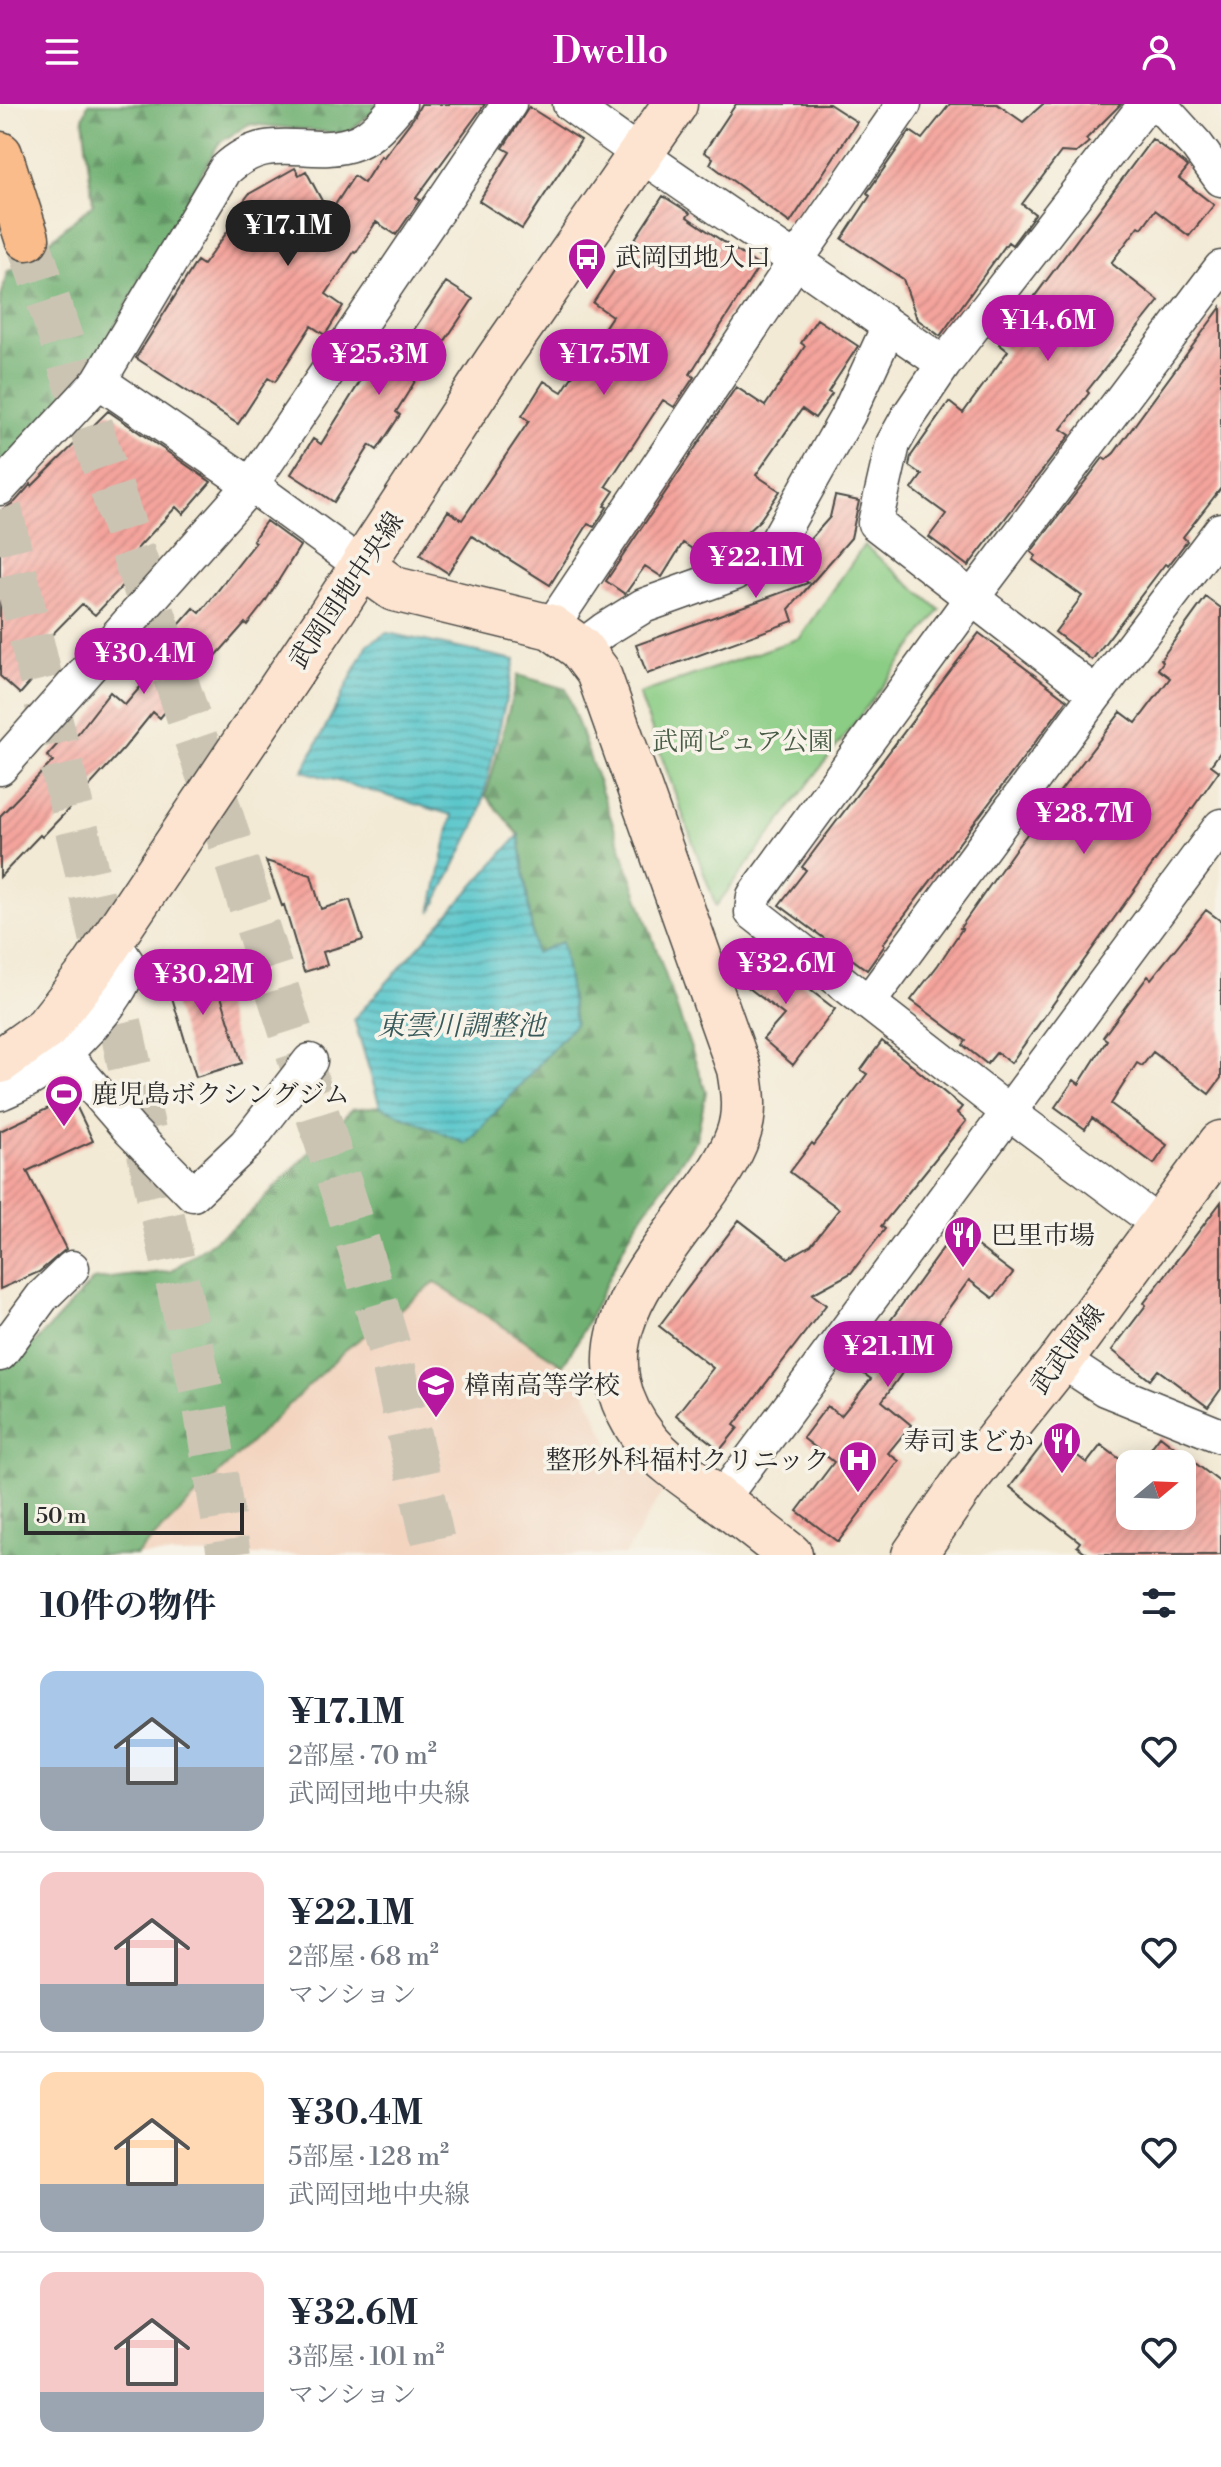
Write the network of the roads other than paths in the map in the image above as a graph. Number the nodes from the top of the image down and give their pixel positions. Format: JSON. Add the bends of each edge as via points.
{"nodes":[{"id":1,"x":399,"y":104,"type":"edge"},
{"id":2,"x":509,"y":104,"type":"edge"},
{"id":3,"x":570,"y":104,"type":"edge"},
{"id":4,"x":675,"y":104,"type":"edge"},
{"id":5,"x":904,"y":104,"type":"edge"},
{"id":6,"x":1146,"y":104,"type":"edge"},
{"id":7,"x":1159,"y":104,"type":"edge"},
{"id":8,"x":0,"y":154,"type":"edge"},
{"id":9,"x":640,"y":156,"type":"junction"},
{"id":10,"x":0,"y":178,"type":"edge"},
{"id":11,"x":1221,"y":179,"type":"edge"},
{"id":12,"x":797,"y":259,"type":"junction"},
{"id":13,"x":1221,"y":268,"type":"edge"},
{"id":14,"x":889,"y":326,"type":"junction"},
{"id":15,"x":944,"y":364,"type":"junction"},
{"id":16,"x":99,"y":381,"type":"junction"},
{"id":17,"x":251,"y":485,"type":"junction"},
{"id":18,"x":0,"y":488,"type":"edge"},
{"id":19,"x":1221,"y":530,"type":"edge"},
{"id":20,"x":362,"y":566,"type":"junction"},
{"id":21,"x":971,"y":599,"type":"junction"},
{"id":22,"x":566,"y":638,"type":"junction"},
{"id":23,"x":1096,"y":694,"type":"junction"},
{"id":24,"x":0,"y":768,"type":"edge"},
{"id":25,"x":1221,"y":826,"type":"edge"},
{"id":26,"x":112,"y":940,"type":"junction"},
{"id":27,"x":868,"y":1003,"type":"junction"},
{"id":28,"x":64,"y":1054,"type":"junction"},
{"id":29,"x":0,"y":1061,"type":"edge"},
{"id":30,"x":310,"y":1061,"type":"dead end"},
{"id":31,"x":0,"y":1093,"type":"edge"},
{"id":32,"x":1007,"y":1111,"type":"junction"},
{"id":33,"x":1221,"y":1143,"type":"edge"},
{"id":34,"x":1160,"y":1225,"type":"junction"},
{"id":35,"x":72,"y":1268,"type":"dead end"},
{"id":36,"x":0,"y":1354,"type":"edge"},
{"id":37,"x":1061,"y":1360,"type":"junction"},
{"id":38,"x":1221,"y":1436,"type":"edge"},
{"id":39,"x":720,"y":1501,"type":"junction"},
{"id":40,"x":790,"y":1555,"type":"edge"},
{"id":41,"x":914,"y":1555,"type":"edge"}],
"edges":[{"from":1,"to":16,"type":"street","via":[[359,141],[338,147],[271,146],[241,155],[225,170]]},
{"from":2,"to":17,"type":"street"},
{"from":3,"to":9,"type":"street"},
{"from":4,"to":9,"type":"street","name":"武岡団地中央線"},
{"from":5,"to":12,"type":"street"},
{"from":6,"to":15,"type":"street"},
{"from":7,"to":11,"type":"street"},
{"from":8,"to":10,"type":"highway","via":[[27,238]]},
{"from":9,"to":12,"type":"street"},
{"from":9,"to":20,"type":"street","name":"武岡団地中央線"},
{"from":12,"to":14,"type":"street"},
{"from":12,"to":22,"type":"street"},
{"from":13,"to":21,"type":"street"},
{"from":14,"to":15,"type":"street"},
{"from":14,"to":22,"type":"street","via":[[848,415],[773,548],[735,573],[643,606],[601,631]]},
{"from":15,"to":21,"type":"street","via":[[893,444],[875,523]]},
{"from":16,"to":17,"type":"street"},
{"from":16,"to":18,"type":"street"},
{"from":17,"to":20,"type":"street"},
{"from":17,"to":24,"type":"street"},
{"from":19,"to":23,"type":"street"},
{"from":20,"to":22,"type":"street","via":[[394,589]]},
{"from":20,"to":26,"type":"street","name":"武岡団地中央線"},
{"from":21,"to":23,"type":"street"},
{"from":21,"to":27,"type":"street","via":[[754,896],[752,912]]},
{"from":22,"to":39,"type":"street","via":[[598,672],[739,1069],[743,1116],[734,1147],[637,1288],[616,1339],[618,1378],[633,1421],[649,1444]]},
{"from":23,"to":27,"type":"street"},
{"from":25,"to":32,"type":"street"},
{"from":26,"to":28,"type":"street","via":[[129,966],[126,976],[100,1016]]},
{"from":26,"to":29,"type":"street","name":"武岡団地中央線","via":[[46,1028]]},
{"from":27,"to":32,"type":"street"},
{"from":28,"to":30,"type":"street","via":[[193,1194],[246,1144]]},
{"from":28,"to":31,"type":"street","via":[[32,1079]]},
{"from":32,"to":34,"type":"street"},
{"from":32,"to":39,"type":"street"},
{"from":33,"to":34,"type":"street","name":"武武岡線"},
{"from":34,"to":37,"type":"street","name":"武武岡線"},
{"from":35,"to":36,"type":"street","via":[[42,1297]]},
{"from":37,"to":38,"type":"street","via":[[1105,1389]]},
{"from":37,"to":41,"type":"street","name":"武武岡線","via":[[967,1478]]},
{"from":39,"to":40,"type":"street"}]}
